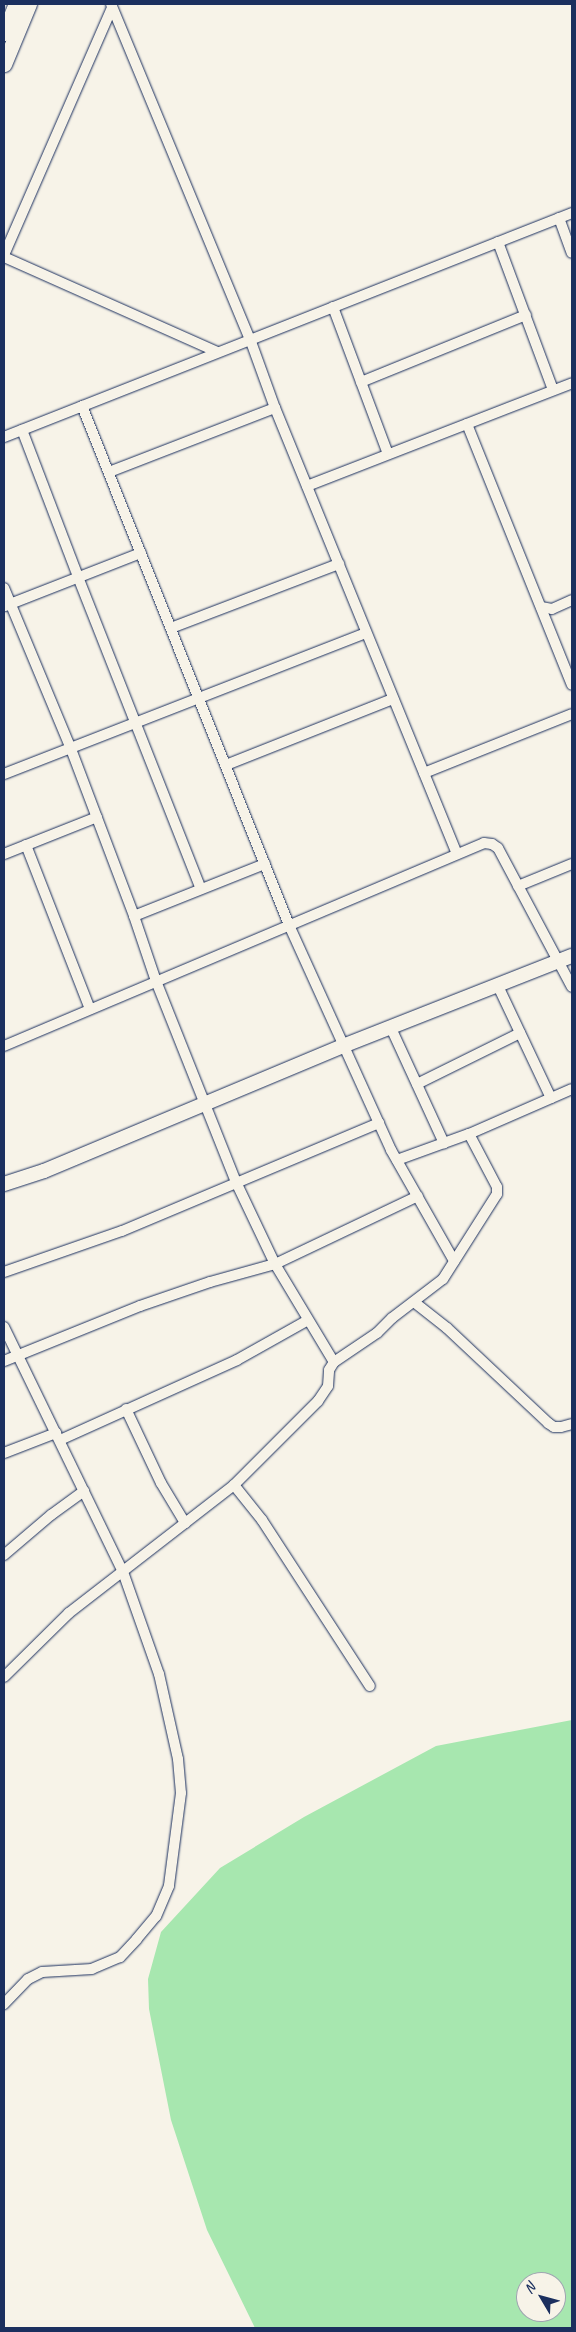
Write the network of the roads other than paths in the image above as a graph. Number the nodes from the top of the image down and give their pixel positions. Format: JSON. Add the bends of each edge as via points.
{"nodes":[{"id":1,"x":16,"y":4,"type":"edge"},
{"id":2,"x":29,"y":4,"type":"edge"},
{"id":3,"x":112,"y":6,"type":"edge"},
{"id":4,"x":4,"y":33,"type":"edge"},
{"id":5,"x":4,"y":64,"type":"edge"},
{"id":6,"x":572,"y":213,"type":"edge"},
{"id":7,"x":559,"y":218,"type":"junction"},
{"id":8,"x":498,"y":242,"type":"junction"},
{"id":9,"x":572,"y":253,"type":"edge"},
{"id":10,"x":4,"y":256,"type":"edge"},
{"id":11,"x":332,"y":307,"type":"junction"},
{"id":12,"x":526,"y":315,"type":"junction"},
{"id":13,"x":250,"y":339,"type":"junction"},
{"id":14,"x":217,"y":352,"type":"junction"},
{"id":15,"x":361,"y":382,"type":"junction"},
{"id":16,"x":572,"y":383,"type":"edge"},
{"id":17,"x":553,"y":390,"type":"junction"},
{"id":18,"x":82,"y":406,"type":"junction"},
{"id":19,"x":276,"y":408,"type":"junction"},
{"id":20,"x":467,"y":424,"type":"junction"},
{"id":21,"x":22,"y":430,"type":"junction"},
{"id":22,"x":4,"y":437,"type":"edge"},
{"id":23,"x":388,"y":454,"type":"junction"},
{"id":24,"x":109,"y":472,"type":"junction"},
{"id":25,"x":307,"y":486,"type":"junction"},
{"id":26,"x":141,"y":553,"type":"junction"},
{"id":27,"x":339,"y":564,"type":"junction"},
{"id":28,"x":78,"y":577,"type":"junction"},
{"id":29,"x":4,"y":588,"type":"edge"},
{"id":30,"x":572,"y":600,"type":"edge"},
{"id":31,"x":7,"y":605,"type":"edge"},
{"id":32,"x":541,"y":608,"type":"junction"},
{"id":33,"x":171,"y":628,"type":"junction"},
{"id":34,"x":366,"y":633,"type":"junction"},
{"id":35,"x":572,"y":685,"type":"edge"},
{"id":36,"x":199,"y":698,"type":"junction"},
{"id":37,"x":393,"y":699,"type":"junction"},
{"id":38,"x":572,"y":714,"type":"edge"},
{"id":39,"x":135,"y":723,"type":"junction"},
{"id":40,"x":71,"y":749,"type":"junction"},
{"id":41,"x":226,"y":765,"type":"junction"},
{"id":42,"x":5,"y":771,"type":"edge"},
{"id":43,"x":424,"y":773,"type":"junction"},
{"id":44,"x":97,"y":817,"type":"junction"},
{"id":45,"x":26,"y":845,"type":"junction"},
{"id":46,"x":456,"y":853,"type":"junction"},
{"id":47,"x":4,"y":854,"type":"edge"},
{"id":48,"x":265,"y":864,"type":"junction"},
{"id":49,"x":572,"y":864,"type":"edge"},
{"id":50,"x":518,"y":886,"type":"junction"},
{"id":51,"x":201,"y":889,"type":"junction"},
{"id":52,"x":134,"y":916,"type":"junction"},
{"id":53,"x":289,"y":925,"type":"junction"},
{"id":54,"x":572,"y":956,"type":"edge"},
{"id":55,"x":558,"y":963,"type":"junction"},
{"id":56,"x":156,"y":981,"type":"junction"},
{"id":57,"x":498,"y":986,"type":"junction"},
{"id":58,"x":572,"y":987,"type":"edge"},
{"id":59,"x":90,"y":1009,"type":"junction"},
{"id":60,"x":391,"y":1028,"type":"junction"},
{"id":61,"x":520,"y":1033,"type":"junction"},
{"id":62,"x":4,"y":1046,"type":"edge"},
{"id":63,"x":343,"y":1046,"type":"junction"},
{"id":64,"x":417,"y":1084,"type":"junction"},
{"id":65,"x":572,"y":1089,"type":"edge"},
{"id":66,"x":551,"y":1098,"type":"junction"},
{"id":67,"x":207,"y":1105,"type":"junction"},
{"id":68,"x":379,"y":1123,"type":"junction"},
{"id":69,"x":469,"y":1134,"type":"junction"},
{"id":70,"x":444,"y":1143,"type":"junction"},
{"id":71,"x":397,"y":1160,"type":"junction"},
{"id":72,"x":236,"y":1182,"type":"junction"},
{"id":73,"x":4,"y":1184,"type":"edge"},
{"id":74,"x":418,"y":1196,"type":"junction"},
{"id":75,"x":454,"y":1261,"type":"junction"},
{"id":76,"x":275,"y":1264,"type":"junction"},
{"id":77,"x":4,"y":1272,"type":"edge"},
{"id":78,"x":414,"y":1302,"type":"junction"},
{"id":79,"x":308,"y":1320,"type":"junction"},
{"id":80,"x":4,"y":1327,"type":"edge"},
{"id":81,"x":18,"y":1355,"type":"junction"},
{"id":82,"x":4,"y":1361,"type":"edge"},
{"id":83,"x":334,"y":1362,"type":"junction"},
{"id":84,"x":126,"y":1409,"type":"junction"},
{"id":85,"x":572,"y":1424,"type":"edge"},
{"id":86,"x":58,"y":1436,"type":"junction"},
{"id":87,"x":4,"y":1453,"type":"edge"},
{"id":88,"x":234,"y":1485,"type":"junction"},
{"id":89,"x":84,"y":1491,"type":"junction"},
{"id":90,"x":185,"y":1523,"type":"junction"},
{"id":91,"x":4,"y":1555,"type":"edge"},
{"id":92,"x":123,"y":1572,"type":"junction"},
{"id":93,"x":4,"y":1677,"type":"edge"},
{"id":94,"x":370,"y":1686,"type":"dead end"},
{"id":95,"x":4,"y":2004,"type":"edge"}],
"edges":[{"from":1,"to":4,"type":"main road"},
{"from":2,"to":5,"type":"main road"},
{"from":3,"to":10,"type":"street"},
{"from":3,"to":13,"type":"street"},
{"from":6,"to":7,"type":"street"},
{"from":7,"to":8,"type":"street"},
{"from":7,"to":9,"type":"street"},
{"from":8,"to":11,"type":"street"},
{"from":8,"to":12,"type":"street"},
{"from":10,"to":14,"type":"street"},
{"from":11,"to":13,"type":"street"},
{"from":11,"to":15,"type":"street"},
{"from":12,"to":15,"type":"street"},
{"from":12,"to":17,"type":"street"},
{"from":13,"to":14,"type":"street"},
{"from":13,"to":19,"type":"street"},
{"from":14,"to":18,"type":"street"},
{"from":15,"to":23,"type":"street"},
{"from":16,"to":17,"type":"street"},
{"from":17,"to":20,"type":"street"},
{"from":18,"to":21,"type":"street"},
{"from":18,"to":24,"type":"street"},
{"from":19,"to":24,"type":"street"},
{"from":19,"to":25,"type":"street"},
{"from":20,"to":23,"type":"street"},
{"from":20,"to":32,"type":"street"},
{"from":21,"to":22,"type":"street"},
{"from":21,"to":28,"type":"street"},
{"from":23,"to":25,"type":"street"},
{"from":24,"to":26,"type":"street"},
{"from":25,"to":27,"type":"street"},
{"from":26,"to":28,"type":"street"},
{"from":26,"to":33,"type":"street"},
{"from":27,"to":33,"type":"street"},
{"from":27,"to":34,"type":"street"},
{"from":28,"to":31,"type":"street"},
{"from":28,"to":39,"type":"street"},
{"from":29,"to":31,"type":"street"},
{"from":30,"to":32,"type":"street","via":[[552,608]]},
{"from":31,"to":40,"type":"street"},
{"from":32,"to":35,"type":"street"},
{"from":33,"to":36,"type":"street"},
{"from":34,"to":36,"type":"street"},
{"from":34,"to":37,"type":"street"},
{"from":36,"to":39,"type":"street"},
{"from":36,"to":41,"type":"street"},
{"from":37,"to":41,"type":"street"},
{"from":37,"to":43,"type":"street"},
{"from":38,"to":43,"type":"street"},
{"from":39,"to":40,"type":"street"},
{"from":39,"to":51,"type":"street"},
{"from":40,"to":42,"type":"street"},
{"from":40,"to":44,"type":"street"},
{"from":41,"to":48,"type":"street"},
{"from":43,"to":46,"type":"street"},
{"from":44,"to":45,"type":"street"},
{"from":44,"to":52,"type":"street"},
{"from":45,"to":47,"type":"street"},
{"from":45,"to":59,"type":"street"},
{"from":46,"to":50,"type":"street","via":[[484,843],[492,844],[498,848]]},
{"from":46,"to":53,"type":"street"},
{"from":48,"to":51,"type":"street"},
{"from":48,"to":53,"type":"street"},
{"from":49,"to":50,"type":"street"},
{"from":50,"to":55,"type":"street"},
{"from":51,"to":52,"type":"street"},
{"from":52,"to":56,"type":"street"},
{"from":53,"to":56,"type":"street"},
{"from":53,"to":63,"type":"street"},
{"from":54,"to":55,"type":"street"},
{"from":55,"to":57,"type":"street"},
{"from":55,"to":58,"type":"street"},
{"from":56,"to":59,"type":"street"},
{"from":56,"to":67,"type":"street"},
{"from":57,"to":60,"type":"street"},
{"from":57,"to":61,"type":"street"},
{"from":59,"to":62,"type":"street"},
{"from":60,"to":63,"type":"street"},
{"from":60,"to":64,"type":"street"},
{"from":61,"to":64,"type":"street"},
{"from":61,"to":66,"type":"street"},
{"from":63,"to":67,"type":"street"},
{"from":63,"to":68,"type":"street"},
{"from":64,"to":70,"type":"street"},
{"from":65,"to":66,"type":"street"},
{"from":66,"to":69,"type":"street"},
{"from":67,"to":72,"type":"street"},
{"from":67,"to":73,"type":"street"},
{"from":68,"to":71,"type":"street"},
{"from":68,"to":72,"type":"street"},
{"from":69,"to":70,"type":"street"},
{"from":69,"to":75,"type":"street","via":[[497,1187],[497,1194]]},
{"from":70,"to":71,"type":"street"},
{"from":71,"to":74,"type":"street"},
{"from":72,"to":76,"type":"street"},
{"from":72,"to":77,"type":"street","via":[[122,1231]]},
{"from":74,"to":75,"type":"street"},
{"from":74,"to":76,"type":"street"},
{"from":75,"to":78,"type":"street","via":[[437,1285]]},
{"from":76,"to":79,"type":"street"},
{"from":76,"to":81,"type":"street","via":[[157,1300]]},
{"from":78,"to":83,"type":"street","via":[[377,1333]]},
{"from":78,"to":85,"type":"street","via":[[447,1328],[548,1423],[554,1427]]},
{"from":79,"to":83,"type":"street"},
{"from":79,"to":84,"type":"street","via":[[238,1360]]},
{"from":80,"to":81,"type":"street"},
{"from":81,"to":82,"type":"street"},
{"from":81,"to":86,"type":"street"},
{"from":83,"to":88,"type":"street","via":[[329,1370],[328,1386],[318,1401]]},
{"from":84,"to":86,"type":"street"},
{"from":84,"to":90,"type":"street","via":[[161,1483]]},
{"from":86,"to":87,"type":"street"},
{"from":86,"to":89,"type":"street"},
{"from":88,"to":90,"type":"street"},
{"from":88,"to":94,"type":"street","via":[[262,1520]]},
{"from":89,"to":91,"type":"street"},
{"from":89,"to":92,"type":"street"},
{"from":90,"to":92,"type":"street"},
{"from":92,"to":93,"type":"street","via":[[69,1613]]},
{"from":92,"to":95,"type":"street","via":[[159,1674],[178,1759],[181,1793],[169,1886],[156,1916],[120,1957],[92,1969],[42,1972],[28,1979]]}]}
